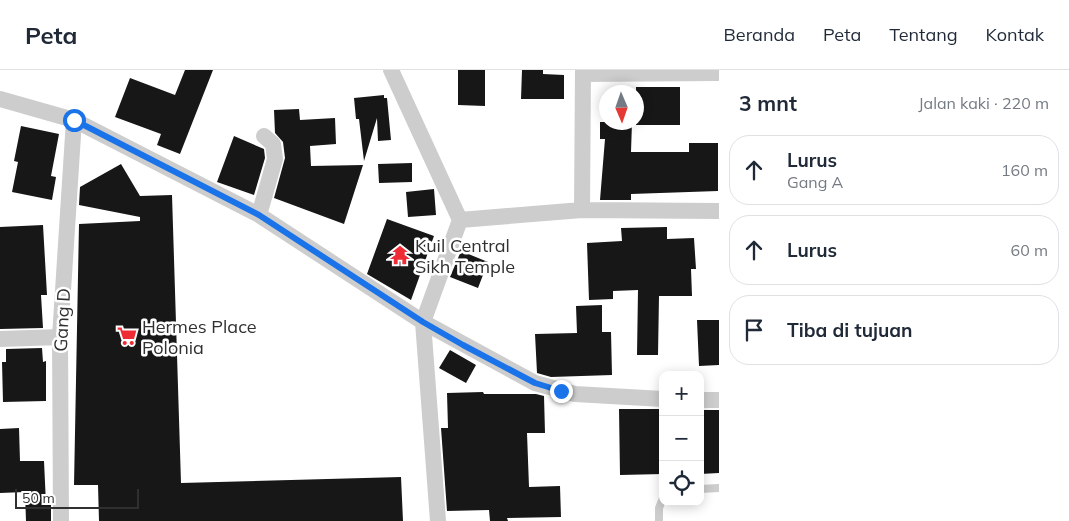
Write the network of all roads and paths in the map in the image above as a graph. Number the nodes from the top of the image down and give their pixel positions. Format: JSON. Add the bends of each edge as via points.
{"nodes":[{"id":1,"x":391,"y":70,"type":"edge"},
{"id":2,"x":583,"y":72,"type":"edge"},
{"id":3,"x":719,"y":72,"type":"edge"},
{"id":4,"x":0,"y":99,"type":"edge"},
{"id":5,"x":74,"y":120,"type":"junction"},
{"id":6,"x":264,"y":136,"type":"dead end"},
{"id":7,"x":582,"y":210,"type":"junction"},
{"id":8,"x":719,"y":211,"type":"edge"},
{"id":9,"x":259,"y":215,"type":"junction"},
{"id":10,"x":460,"y":220,"type":"junction"},
{"id":11,"x":423,"y":322,"type":"junction"},
{"id":12,"x":60,"y":337,"type":"junction"},
{"id":13,"x":0,"y":339,"type":"edge"},
{"id":14,"x":659,"y":399,"type":"edge"},
{"id":15,"x":704,"y":400,"type":"edge"},
{"id":16,"x":719,"y":400,"type":"edge"},
{"id":17,"x":719,"y":488,"type":"edge"},
{"id":18,"x":704,"y":489,"type":"edge"},
{"id":19,"x":660,"y":506,"type":"edge"},
{"id":20,"x":61,"y":521,"type":"edge"},
{"id":21,"x":438,"y":521,"type":"edge"},
{"id":22,"x":659,"y":521,"type":"edge"}],
"edges":[{"from":1,"to":10,"type":"street"},
{"from":2,"to":3,"type":"street"},
{"from":2,"to":7,"type":"street"},
{"from":4,"to":5,"type":"street"},
{"from":5,"to":9,"type":"street"},
{"from":5,"to":12,"type":"street","name":"Gang D"},
{"from":6,"to":9,"type":"street","via":[[273,144],[275,159]]},
{"from":7,"to":8,"type":"street"},
{"from":7,"to":10,"type":"street"},
{"from":9,"to":11,"type":"street"},
{"from":10,"to":11,"type":"street"},
{"from":11,"to":14,"type":"street","via":[[548,388],[596,396]]},
{"from":11,"to":21,"type":"street"},
{"from":12,"to":13,"type":"street"},
{"from":12,"to":20,"type":"street","name":"Gang D"},
{"from":15,"to":16,"type":"street"},
{"from":17,"to":18,"type":"lane"},
{"from":19,"to":22,"type":"lane"}]}
